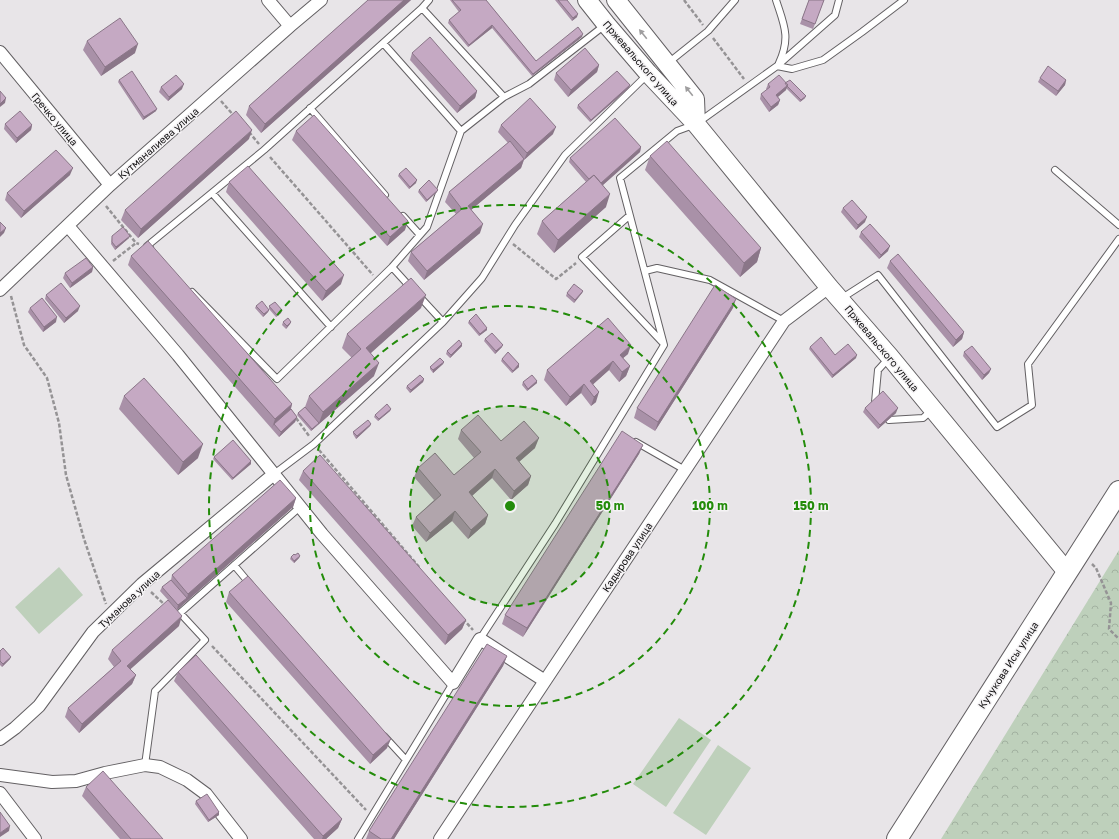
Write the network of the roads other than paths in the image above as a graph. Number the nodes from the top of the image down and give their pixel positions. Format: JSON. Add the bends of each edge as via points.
{"nodes":[{"id":1,"x":268,"y":0,"type":"edge"},
{"id":2,"x":321,"y":0,"type":"edge"},
{"id":3,"x":429,"y":0,"type":"edge"},
{"id":4,"x":587,"y":0,"type":"edge"},
{"id":5,"x":616,"y":0,"type":"edge"},
{"id":6,"x":735,"y":0,"type":"edge"},
{"id":7,"x":776,"y":0,"type":"edge"},
{"id":8,"x":839,"y":0,"type":"edge"},
{"id":9,"x":904,"y":0,"type":"edge"},
{"id":10,"x":422,"y":8,"type":"junction"},
{"id":11,"x":606,"y":24,"type":"junction"},
{"id":12,"x":290,"y":26,"type":"junction"},
{"id":13,"x":383,"y":43,"type":"junction"},
{"id":14,"x":0,"y":52,"type":"edge"},
{"id":15,"x":667,"y":64,"type":"junction"},
{"id":16,"x":777,"y":66,"type":"junction"},
{"id":17,"x":648,"y":74,"type":"junction"},
{"id":18,"x":504,"y":97,"type":"junction"},
{"id":19,"x":310,"y":108,"type":"junction"},
{"id":20,"x":696,"y":124,"type":"junction"},
{"id":21,"x":461,"y":130,"type":"junction"},
{"id":22,"x":1056,"y":170,"type":"dead end"},
{"id":23,"x":110,"y":185,"type":"junction"},
{"id":24,"x":212,"y":193,"type":"junction"},
{"id":25,"x":390,"y":201,"type":"edge"},
{"id":26,"x":400,"y":212,"type":"edge"},
{"id":27,"x":630,"y":216,"type":"junction"},
{"id":28,"x":1119,"y":225,"type":"edge"},
{"id":29,"x":68,"y":226,"type":"junction"},
{"id":30,"x":420,"y":236,"type":"junction"},
{"id":31,"x":1119,"y":239,"type":"edge"},
{"id":32,"x":153,"y":251,"type":"edge"},
{"id":33,"x":392,"y":267,"type":"junction"},
{"id":34,"x":645,"y":271,"type":"junction"},
{"id":35,"x":185,"y":285,"type":"edge"},
{"id":36,"x":4,"y":286,"type":"edge"},
{"id":37,"x":835,"y":293,"type":"junction"},
{"id":38,"x":784,"y":321,"type":"junction"},
{"id":39,"x":443,"y":322,"type":"junction"},
{"id":40,"x":331,"y":327,"type":"junction"},
{"id":41,"x":664,"y":345,"type":"junction"},
{"id":42,"x":890,"y":357,"type":"junction"},
{"id":43,"x":875,"y":402,"type":"edge"},
{"id":44,"x":933,"y":409,"type":"junction"},
{"id":45,"x":888,"y":420,"type":"edge"},
{"id":46,"x":613,"y":429,"type":"junction"},
{"id":47,"x":620,"y":432,"type":"edge"},
{"id":48,"x":633,"y":440,"type":"edge"},
{"id":49,"x":685,"y":470,"type":"junction"},
{"id":50,"x":274,"y":474,"type":"junction"},
{"id":51,"x":1119,"y":491,"type":"edge"},
{"id":52,"x":300,"y":507,"type":"junction"},
{"id":53,"x":234,"y":565,"type":"junction"},
{"id":54,"x":1067,"y":572,"type":"junction"},
{"id":55,"x":255,"y":589,"type":"edge"},
{"id":56,"x":480,"y":639,"type":"junction"},
{"id":57,"x":544,"y":681,"type":"junction"},
{"id":58,"x":453,"y":683,"type":"junction"},
{"id":59,"x":380,"y":731,"type":"edge"},
{"id":60,"x":0,"y":739,"type":"edge"},
{"id":61,"x":406,"y":760,"type":"junction"},
{"id":62,"x":145,"y":765,"type":"junction"},
{"id":63,"x":0,"y":775,"type":"edge"},
{"id":64,"x":0,"y":793,"type":"edge"},
{"id":65,"x":35,"y":839,"type":"edge"},
{"id":66,"x":241,"y":839,"type":"edge"},
{"id":67,"x":358,"y":839,"type":"edge"},
{"id":68,"x":440,"y":839,"type":"edge"},
{"id":69,"x":896,"y":839,"type":"edge"}],
"edges":[{"from":1,"to":12,"type":"street"},
{"from":2,"to":12,"type":"street","name":"Кутманалиева улица"},
{"from":3,"to":10,"type":"lane"},
{"from":4,"to":11,"type":"main road","name":"Пржевальского улица"},
{"from":15,"to":5,"type":"main road","name":"Пржевальского улица","one_way":true},
{"from":6,"to":15,"type":"lane","via":[[708,31]]},
{"from":7,"to":16,"type":"lane","via":[[786,39],[784,52]]},
{"from":8,"to":16,"type":"lane","via":[[835,15]]},
{"from":9,"to":16,"type":"lane","via":[[823,60],[792,69]]},
{"from":10,"to":13,"type":"lane"},
{"from":10,"to":18,"type":"lane"},
{"from":11,"to":17,"type":"main road","name":"Пржевальского улица"},
{"from":11,"to":18,"type":"lane","via":[[529,84]]},
{"from":12,"to":23,"type":"street","name":"Кутманалиева улица"},
{"from":13,"to":19,"type":"lane"},
{"from":13,"to":21,"type":"lane"},
{"from":14,"to":23,"type":"street","name":"Гречко улица"},
{"from":20,"to":15,"type":"main road","name":"Пржевальского улица","one_way":true,"via":[[696,99]]},
{"from":16,"to":20,"type":"lane"},
{"from":17,"to":20,"type":"main road","name":"Пржевальского улица"},
{"from":17,"to":39,"type":"lane","via":[[565,155],[515,225],[482,278]]},
{"from":18,"to":21,"type":"lane"},
{"from":19,"to":24,"type":"lane"},
{"from":19,"to":25,"type":"lane"},
{"from":20,"to":27,"type":"lane","via":[[677,131],[620,178]]},
{"from":20,"to":37,"type":"main road","name":"Пржевальского улица"},
{"from":21,"to":30,"type":"lane","via":[[427,228]]},
{"from":22,"to":28,"type":"lane"},
{"from":23,"to":29,"type":"street","name":"Кутманалиева улица"},
{"from":24,"to":32,"type":"lane","via":[[148,246]]},
{"from":24,"to":40,"type":"lane"},
{"from":26,"to":30,"type":"lane"},
{"from":27,"to":34,"type":"lane"},
{"from":27,"to":41,"type":"lane","via":[[582,257]]},
{"from":29,"to":36,"type":"street","name":"Кутманалиева улица"},
{"from":29,"to":50,"type":"street","via":[[178,355]]},
{"from":30,"to":33,"type":"lane"},
{"from":31,"to":37,"type":"lane","via":[[1028,364],[1032,405],[997,427],[878,275]]},
{"from":33,"to":39,"type":"lane"},
{"from":33,"to":40,"type":"lane"},
{"from":34,"to":38,"type":"lane","via":[[657,268],[710,280]]},
{"from":34,"to":41,"type":"lane"},
{"from":35,"to":40,"type":"lane","via":[[277,380]]},
{"from":37,"to":38,"type":"street","name":"Кадырова улица"},
{"from":37,"to":42,"type":"main road","name":"Пржевальского улица"},
{"from":38,"to":49,"type":"street","name":"Кадырова улица"},
{"from":39,"to":50,"type":"lane","via":[[314,444]]},
{"from":41,"to":46,"type":"lane"},
{"from":42,"to":43,"type":"lane","via":[[878,370]]},
{"from":42,"to":44,"type":"main road","name":"Пржевальского улица"},
{"from":44,"to":45,"type":"lane","via":[[923,418]]},
{"from":44,"to":54,"type":"main road","name":"Пржевальского улица"},
{"from":46,"to":47,"type":"lane"},
{"from":46,"to":56,"type":"lane"},
{"from":48,"to":49,"type":"lane"},
{"from":49,"to":57,"type":"street","name":"Кадырова улица"},
{"from":50,"to":52,"type":"street"},
{"from":50,"to":60,"type":"street","name":"Туманова улица","via":[[142,584],[93,632],[39,706]]},
{"from":51,"to":54,"type":"main road","name":"Кучукова Исы улица"},
{"from":52,"to":53,"type":"lane"},
{"from":52,"to":58,"type":"street"},
{"from":53,"to":55,"type":"lane"},
{"from":53,"to":62,"type":"lane","via":[[180,613],[205,640],[155,691]]},
{"from":54,"to":69,"type":"main road","name":"Кучукова Исы улица"},
{"from":56,"to":57,"type":"street"},
{"from":56,"to":58,"type":"street"},
{"from":57,"to":68,"type":"street","name":"Кадырова улица"},
{"from":58,"to":61,"type":"lane"},
{"from":59,"to":61,"type":"lane"},
{"from":61,"to":67,"type":"lane"},
{"from":62,"to":63,"type":"street","via":[[76,781],[52,782]]},
{"from":62,"to":66,"type":"street","via":[[175,774],[206,794]]},
{"from":64,"to":65,"type":"street"}]}
